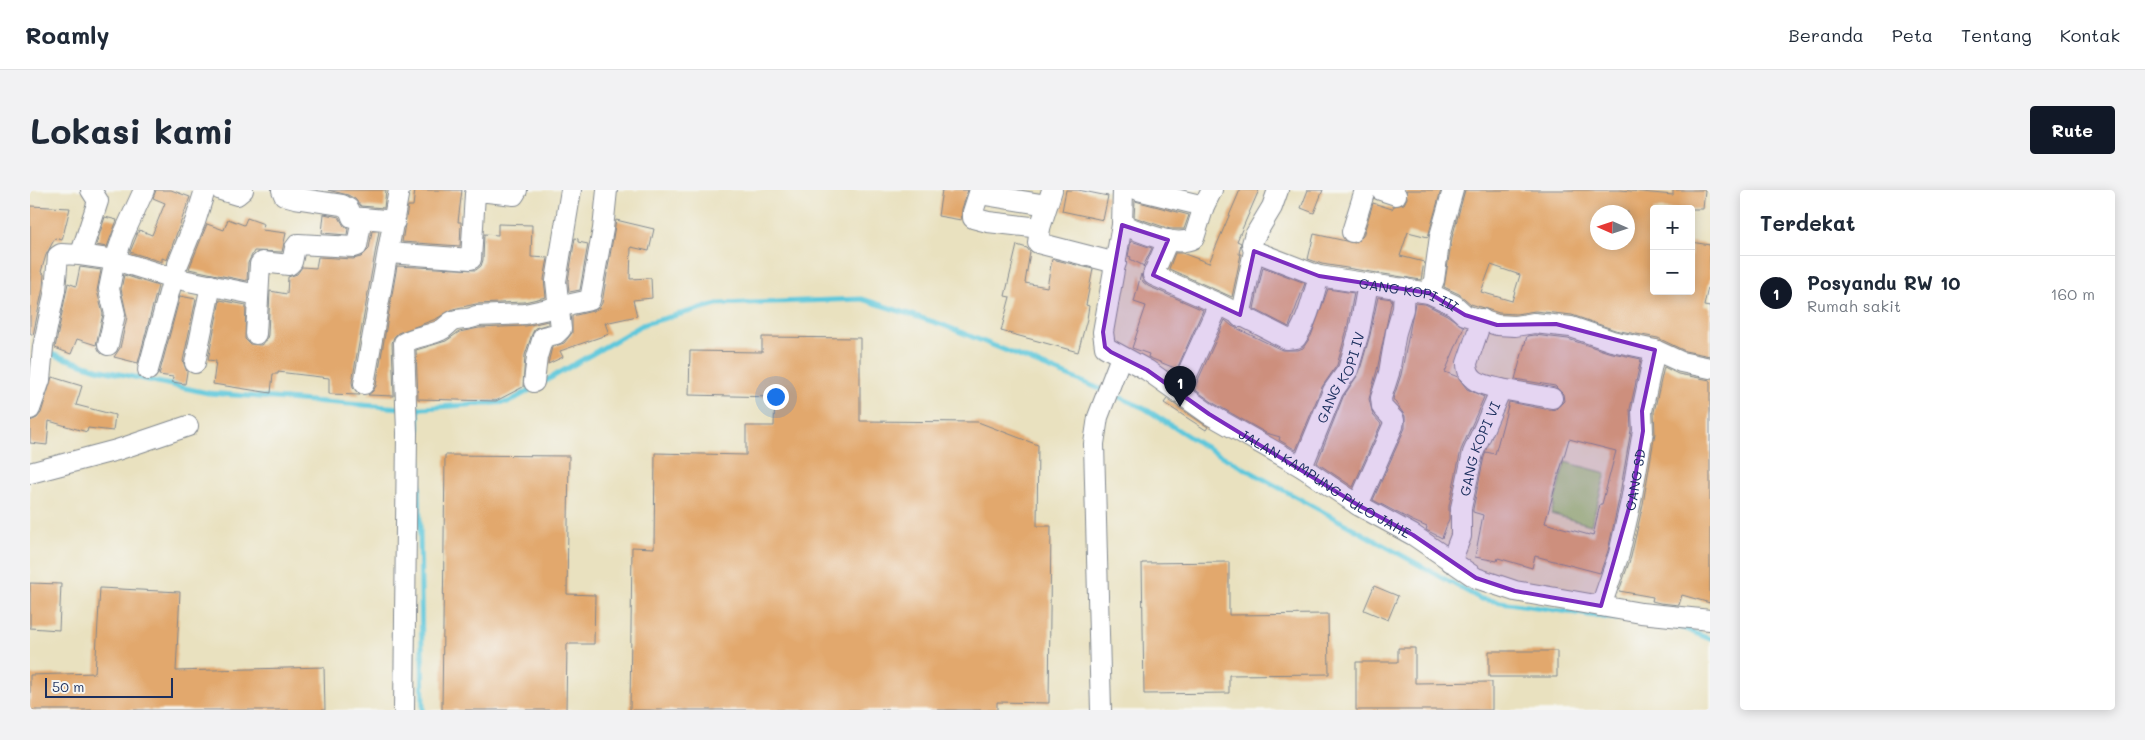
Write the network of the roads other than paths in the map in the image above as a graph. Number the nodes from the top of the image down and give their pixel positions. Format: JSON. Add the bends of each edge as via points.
{"nodes":[{"id":1,"x":91,"y":190,"type":"edge"},
{"id":2,"x":144,"y":190,"type":"edge"},
{"id":3,"x":205,"y":190,"type":"edge"},
{"id":4,"x":221,"y":190,"type":"edge"},
{"id":5,"x":243,"y":190,"type":"edge"},
{"id":6,"x":282,"y":190,"type":"edge"},
{"id":7,"x":399,"y":190,"type":"edge"},
{"id":8,"x":517,"y":190,"type":"edge"},
{"id":9,"x":571,"y":190,"type":"edge"},
{"id":10,"x":608,"y":190,"type":"edge"},
{"id":11,"x":1123,"y":190,"type":"edge"},
{"id":12,"x":1138,"y":190,"type":"edge"},
{"id":13,"x":1278,"y":190,"type":"edge"},
{"id":14,"x":1365,"y":190,"type":"edge"},
{"id":15,"x":1453,"y":190,"type":"edge"},
{"id":16,"x":979,"y":192,"type":"edge"},
{"id":17,"x":1049,"y":198,"type":"edge"},
{"id":18,"x":1208,"y":198,"type":"edge"},
{"id":19,"x":362,"y":218,"type":"junction"},
{"id":20,"x":395,"y":221,"type":"junction"},
{"id":21,"x":1122,"y":225,"type":"junction"},
{"id":22,"x":1040,"y":228,"type":"junction"},
{"id":23,"x":1352,"y":232,"type":"dead end"},
{"id":24,"x":1168,"y":240,"type":"junction"},
{"id":25,"x":1253,"y":248,"type":"junction"},
{"id":26,"x":389,"y":253,"type":"junction"},
{"id":27,"x":80,"y":255,"type":"junction"},
{"id":28,"x":115,"y":260,"type":"junction"},
{"id":29,"x":1116,"y":263,"type":"junction"},
{"id":30,"x":176,"y":271,"type":"junction"},
{"id":31,"x":1319,"y":276,"type":"junction"},
{"id":32,"x":1368,"y":284,"type":"junction"},
{"id":33,"x":211,"y":285,"type":"junction"},
{"id":34,"x":1404,"y":288,"type":"junction"},
{"id":35,"x":1429,"y":293,"type":"junction"},
{"id":36,"x":258,"y":295,"type":"junction"},
{"id":37,"x":1219,"y":304,"type":"junction"},
{"id":38,"x":560,"y":308,"type":"junction"},
{"id":39,"x":1240,"y":317,"type":"junction"},
{"id":40,"x":1482,"y":319,"type":"junction"},
{"id":41,"x":256,"y":334,"type":"dead end"},
{"id":42,"x":108,"y":345,"type":"dead end"},
{"id":43,"x":1655,"y":350,"type":"junction"},
{"id":44,"x":195,"y":363,"type":"dead end"},
{"id":45,"x":1119,"y":363,"type":"junction"},
{"id":46,"x":1710,"y":368,"type":"edge"},
{"id":47,"x":148,"y":370,"type":"dead end"},
{"id":48,"x":534,"y":382,"type":"dead end"},
{"id":49,"x":364,"y":384,"type":"dead end"},
{"id":50,"x":1501,"y":389,"type":"junction"},
{"id":51,"x":1179,"y":392,"type":"junction"},
{"id":52,"x":1552,"y":398,"type":"dead end"},
{"id":53,"x":30,"y":409,"type":"edge"},
{"id":54,"x":188,"y":426,"type":"dead end"},
{"id":55,"x":1302,"y":467,"type":"junction"},
{"id":56,"x":30,"y":473,"type":"edge"},
{"id":57,"x":1358,"y":505,"type":"junction"},
{"id":58,"x":1451,"y":562,"type":"junction"},
{"id":59,"x":1601,"y":606,"type":"junction"},
{"id":60,"x":1710,"y":620,"type":"edge"},
{"id":61,"x":404,"y":710,"type":"edge"},
{"id":62,"x":1101,"y":710,"type":"edge"}],
"edges":[{"from":1,"to":27,"type":"street","via":[[98,201]]},
{"from":2,"to":28,"type":"street"},
{"from":3,"to":30,"type":"street"},
{"from":4,"to":5,"type":"street","via":[[237,196]]},
{"from":6,"to":19,"type":"street","via":[[284,195],[295,198],[342,205],[352,216]]},
{"from":7,"to":20,"type":"street"},
{"from":8,"to":26,"type":"street","via":[[514,196],[479,191],[475,194],[471,259]]},
{"from":9,"to":38,"type":"street","via":[[556,281]]},
{"from":10,"to":38,"type":"street","via":[[590,300]]},
{"from":11,"to":21,"type":"street","name":"JALAN KAMPUNG PULO JAHE"},
{"from":12,"to":18,"type":"street"},
{"from":13,"to":25,"type":"street","via":[[1254,237]]},
{"from":14,"to":23,"type":"street"},
{"from":15,"to":35,"type":"street"},
{"from":16,"to":17,"type":"street"},
{"from":16,"to":22,"type":"street","via":[[974,218]]},
{"from":17,"to":22,"type":"street"},
{"from":18,"to":24,"type":"street","via":[[1194,238]]},
{"from":19,"to":20,"type":"street"},
{"from":19,"to":36,"type":"street","via":[[360,236],[354,248],[298,244],[289,264],[262,262],[258,267]]},
{"from":20,"to":26,"type":"street"},
{"from":21,"to":24,"type":"street"},
{"from":21,"to":29,"type":"street","name":"JALAN KAMPUNG PULO JAHE"},
{"from":22,"to":29,"type":"street","via":[[1037,238],[1041,245]]},
{"from":24,"to":37,"type":"street","via":[[1153,275]]},
{"from":25,"to":31,"type":"street","name":"GANG KOPI III"},
{"from":25,"to":39,"type":"street"},
{"from":26,"to":49,"type":"street"},
{"from":27,"to":28,"type":"street"},
{"from":27,"to":53,"type":"street","via":[[58,256],[40,380]]},
{"from":28,"to":30,"type":"street"},
{"from":28,"to":42,"type":"street","via":[[109,289],[115,314]]},
{"from":29,"to":45,"type":"street","name":"JALAN KAMPUNG PULO JAHE","via":[[1104,340]]},
{"from":30,"to":33,"type":"street"},
{"from":30,"to":47,"type":"street"},
{"from":31,"to":32,"type":"street","name":"GANG KOPI III"},
{"from":31,"to":39,"type":"street","via":[[1311,308],[1296,338],[1287,339]]},
{"from":32,"to":34,"type":"street","name":"GANG KOPI III"},
{"from":32,"to":55,"type":"street","name":"GANG KOPI IV","via":[[1348,370],[1333,391]]},
{"from":33,"to":36,"type":"street"},
{"from":33,"to":44,"type":"street"},
{"from":34,"to":35,"type":"street","name":"GANG KOPI III"},
{"from":34,"to":57,"type":"street","via":[[1403,309],[1382,398],[1382,407],[1394,420],[1393,426]]},
{"from":35,"to":40,"type":"street","name":"GANG KOPI III","via":[[1454,305],[1465,315]]},
{"from":36,"to":41,"type":"street"},
{"from":37,"to":39,"type":"street"},
{"from":37,"to":51,"type":"street"},
{"from":38,"to":48,"type":"street","via":[[561,329],[556,334],[543,337]]},
{"from":38,"to":61,"type":"street","via":[[457,320],[444,329],[404,343],[407,432]]},
{"from":40,"to":43,"type":"street","name":"GANG KOPI III","via":[[1497,325],[1556,324],[1612,342]]},
{"from":40,"to":50,"type":"street","via":[[1467,370],[1475,381]]},
{"from":43,"to":46,"type":"street","name":"GANG KOPI III","via":[[1681,362]]},
{"from":43,"to":59,"type":"street","name":"GANG SD","via":[[1642,411],[1643,431],[1631,501],[1619,554]]},
{"from":45,"to":51,"type":"street","name":"JALAN KAMPUNG PULO JAHE","via":[[1147,370]]},
{"from":45,"to":62,"type":"street","via":[[1098,418],[1094,444]]},
{"from":50,"to":52,"type":"street","name":"GANG KOPI VI"},
{"from":50,"to":58,"type":"street","name":"GANG KOPI VI","via":[[1474,453],[1461,508],[1461,536]]},
{"from":51,"to":55,"type":"street","name":"JALAN KAMPUNG PULO JAHE","via":[[1215,417]]},
{"from":54,"to":56,"type":"street","via":[[117,450]]},
{"from":55,"to":57,"type":"street","name":"JALAN KAMPUNG PULO JAHE"},
{"from":57,"to":58,"type":"street","name":"JALAN KAMPUNG PULO JAHE","via":[[1413,535]]},
{"from":58,"to":59,"type":"street","name":"JALAN KAMPUNG PULO JAHE","via":[[1497,587]]},
{"from":59,"to":60,"type":"street","name":"JALAN KAMPUNG PULO JAHE"}]}
